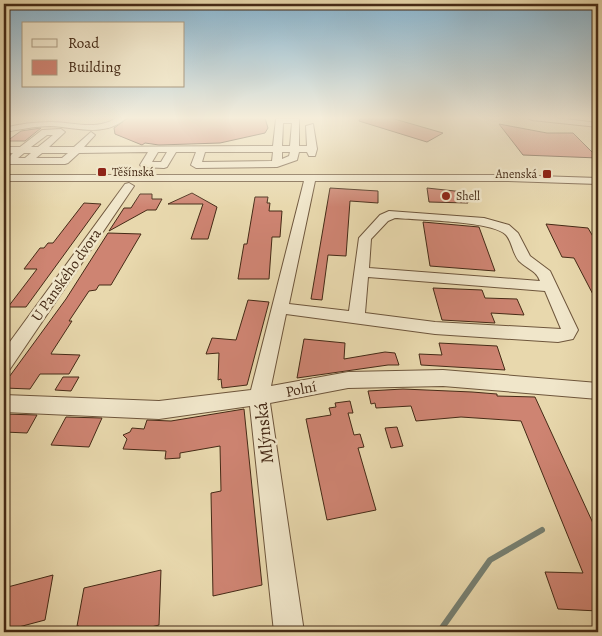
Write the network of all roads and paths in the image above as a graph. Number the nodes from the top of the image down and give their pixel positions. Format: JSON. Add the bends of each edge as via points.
{"nodes":[{"id":1,"x":25,"y":148,"type":"edge"},
{"id":2,"x":43,"y":148,"type":"edge"},
{"id":3,"x":312,"y":148,"type":"edge"},
{"id":4,"x":59,"y":149,"type":"junction"},
{"id":5,"x":76,"y":149,"type":"junction"},
{"id":6,"x":155,"y":149,"type":"junction"},
{"id":7,"x":173,"y":149,"type":"junction"},
{"id":8,"x":189,"y":149,"type":"junction"},
{"id":9,"x":202,"y":149,"type":"junction"},
{"id":10,"x":220,"y":149,"type":"junction"},
{"id":11,"x":239,"y":149,"type":"junction"},
{"id":12,"x":260,"y":149,"type":"junction"},
{"id":13,"x":278,"y":149,"type":"junction"},
{"id":14,"x":295,"y":149,"type":"junction"},
{"id":15,"x":4,"y":150,"type":"edge"},
{"id":16,"x":22,"y":150,"type":"junction"},
{"id":17,"x":40,"y":150,"type":"junction"},
{"id":18,"x":27,"y":161,"type":"junction"},
{"id":19,"x":46,"y":161,"type":"junction"},
{"id":20,"x":215,"y":164,"type":"junction"},
{"id":21,"x":233,"y":164,"type":"junction"},
{"id":22,"x":257,"y":164,"type":"junction"},
{"id":23,"x":277,"y":164,"type":"junction"},
{"id":24,"x":4,"y":178,"type":"edge"},
{"id":25,"x":277,"y":178,"type":"junction"},
{"id":26,"x":310,"y":178,"type":"junction"},
{"id":27,"x":598,"y":181,"type":"edge"},
{"id":28,"x":129,"y":186,"type":"dead end"},
{"id":29,"x":362,"y":272,"type":"junction"},
{"id":30,"x":550,"y":287,"type":"junction"},
{"id":31,"x":280,"y":308,"type":"junction"},
{"id":32,"x":356,"y":318,"type":"junction"},
{"id":33,"x":4,"y":364,"type":"edge"},
{"id":34,"x":598,"y":392,"type":"edge"},
{"id":35,"x":258,"y":397,"type":"junction"},
{"id":36,"x":4,"y":403,"type":"edge"},
{"id":37,"x":289,"y":632,"type":"edge"}],
"edges":[{"from":1,"to":16,"type":"street"},
{"from":2,"to":17,"type":"street"},
{"from":3,"to":14,"type":"street","via":[[312,152]]},
{"from":4,"to":5,"type":"street"},
{"from":4,"to":17,"type":"street"},
{"from":4,"to":19,"type":"street"},
{"from":5,"to":6,"type":"street"},
{"from":5,"to":19,"type":"street","via":[[65,161]]},
{"from":6,"to":7,"type":"street"},
{"from":6,"to":7,"type":"street","via":[[145,165],[164,165]]},
{"from":7,"to":8,"type":"street"},
{"from":8,"to":9,"type":"street"},
{"from":8,"to":25,"type":"street","via":[[180,165],[181,172]]},
{"from":9,"to":10,"type":"street"},
{"from":9,"to":20,"type":"street","via":[[196,165]]},
{"from":10,"to":11,"type":"street"},
{"from":10,"to":20,"type":"street"},
{"from":11,"to":12,"type":"street"},
{"from":11,"to":21,"type":"street"},
{"from":12,"to":13,"type":"street"},
{"from":12,"to":22,"type":"street"},
{"from":13,"to":14,"type":"street"},
{"from":13,"to":23,"type":"street"},
{"from":14,"to":23,"type":"street","via":[[294,158]]},
{"from":15,"to":16,"type":"street"},
{"from":16,"to":17,"type":"street"},
{"from":16,"to":18,"type":"street","via":[[8,161]]},
{"from":17,"to":18,"type":"street"},
{"from":18,"to":19,"type":"street"},
{"from":20,"to":21,"type":"street"},
{"from":21,"to":22,"type":"street"},
{"from":22,"to":23,"type":"street"},
{"from":24,"to":25,"type":"street"},
{"from":25,"to":26,"type":"street"},
{"from":26,"to":27,"type":"street"},
{"from":26,"to":31,"type":"street","name":"Mlýnská"},
{"from":28,"to":33,"type":"street","name":"U Panského dvora"},
{"from":29,"to":30,"type":"street"},
{"from":29,"to":30,"type":"street","via":[[365,238],[384,218],[393,214],[491,223],[505,228],[512,233],[524,258],[543,270]]},
{"from":29,"to":32,"type":"street"},
{"from":30,"to":32,"type":"street","via":[[570,330],[567,334],[435,328]]},
{"from":31,"to":32,"type":"street"},
{"from":31,"to":35,"type":"street","name":"Mlýnská"},
{"from":34,"to":35,"type":"street","name":"Polní","via":[[443,378],[348,380]]},
{"from":35,"to":36,"type":"street","name":"Polní","via":[[159,410]]},
{"from":35,"to":37,"type":"street","name":"Mlýnská"}]}
